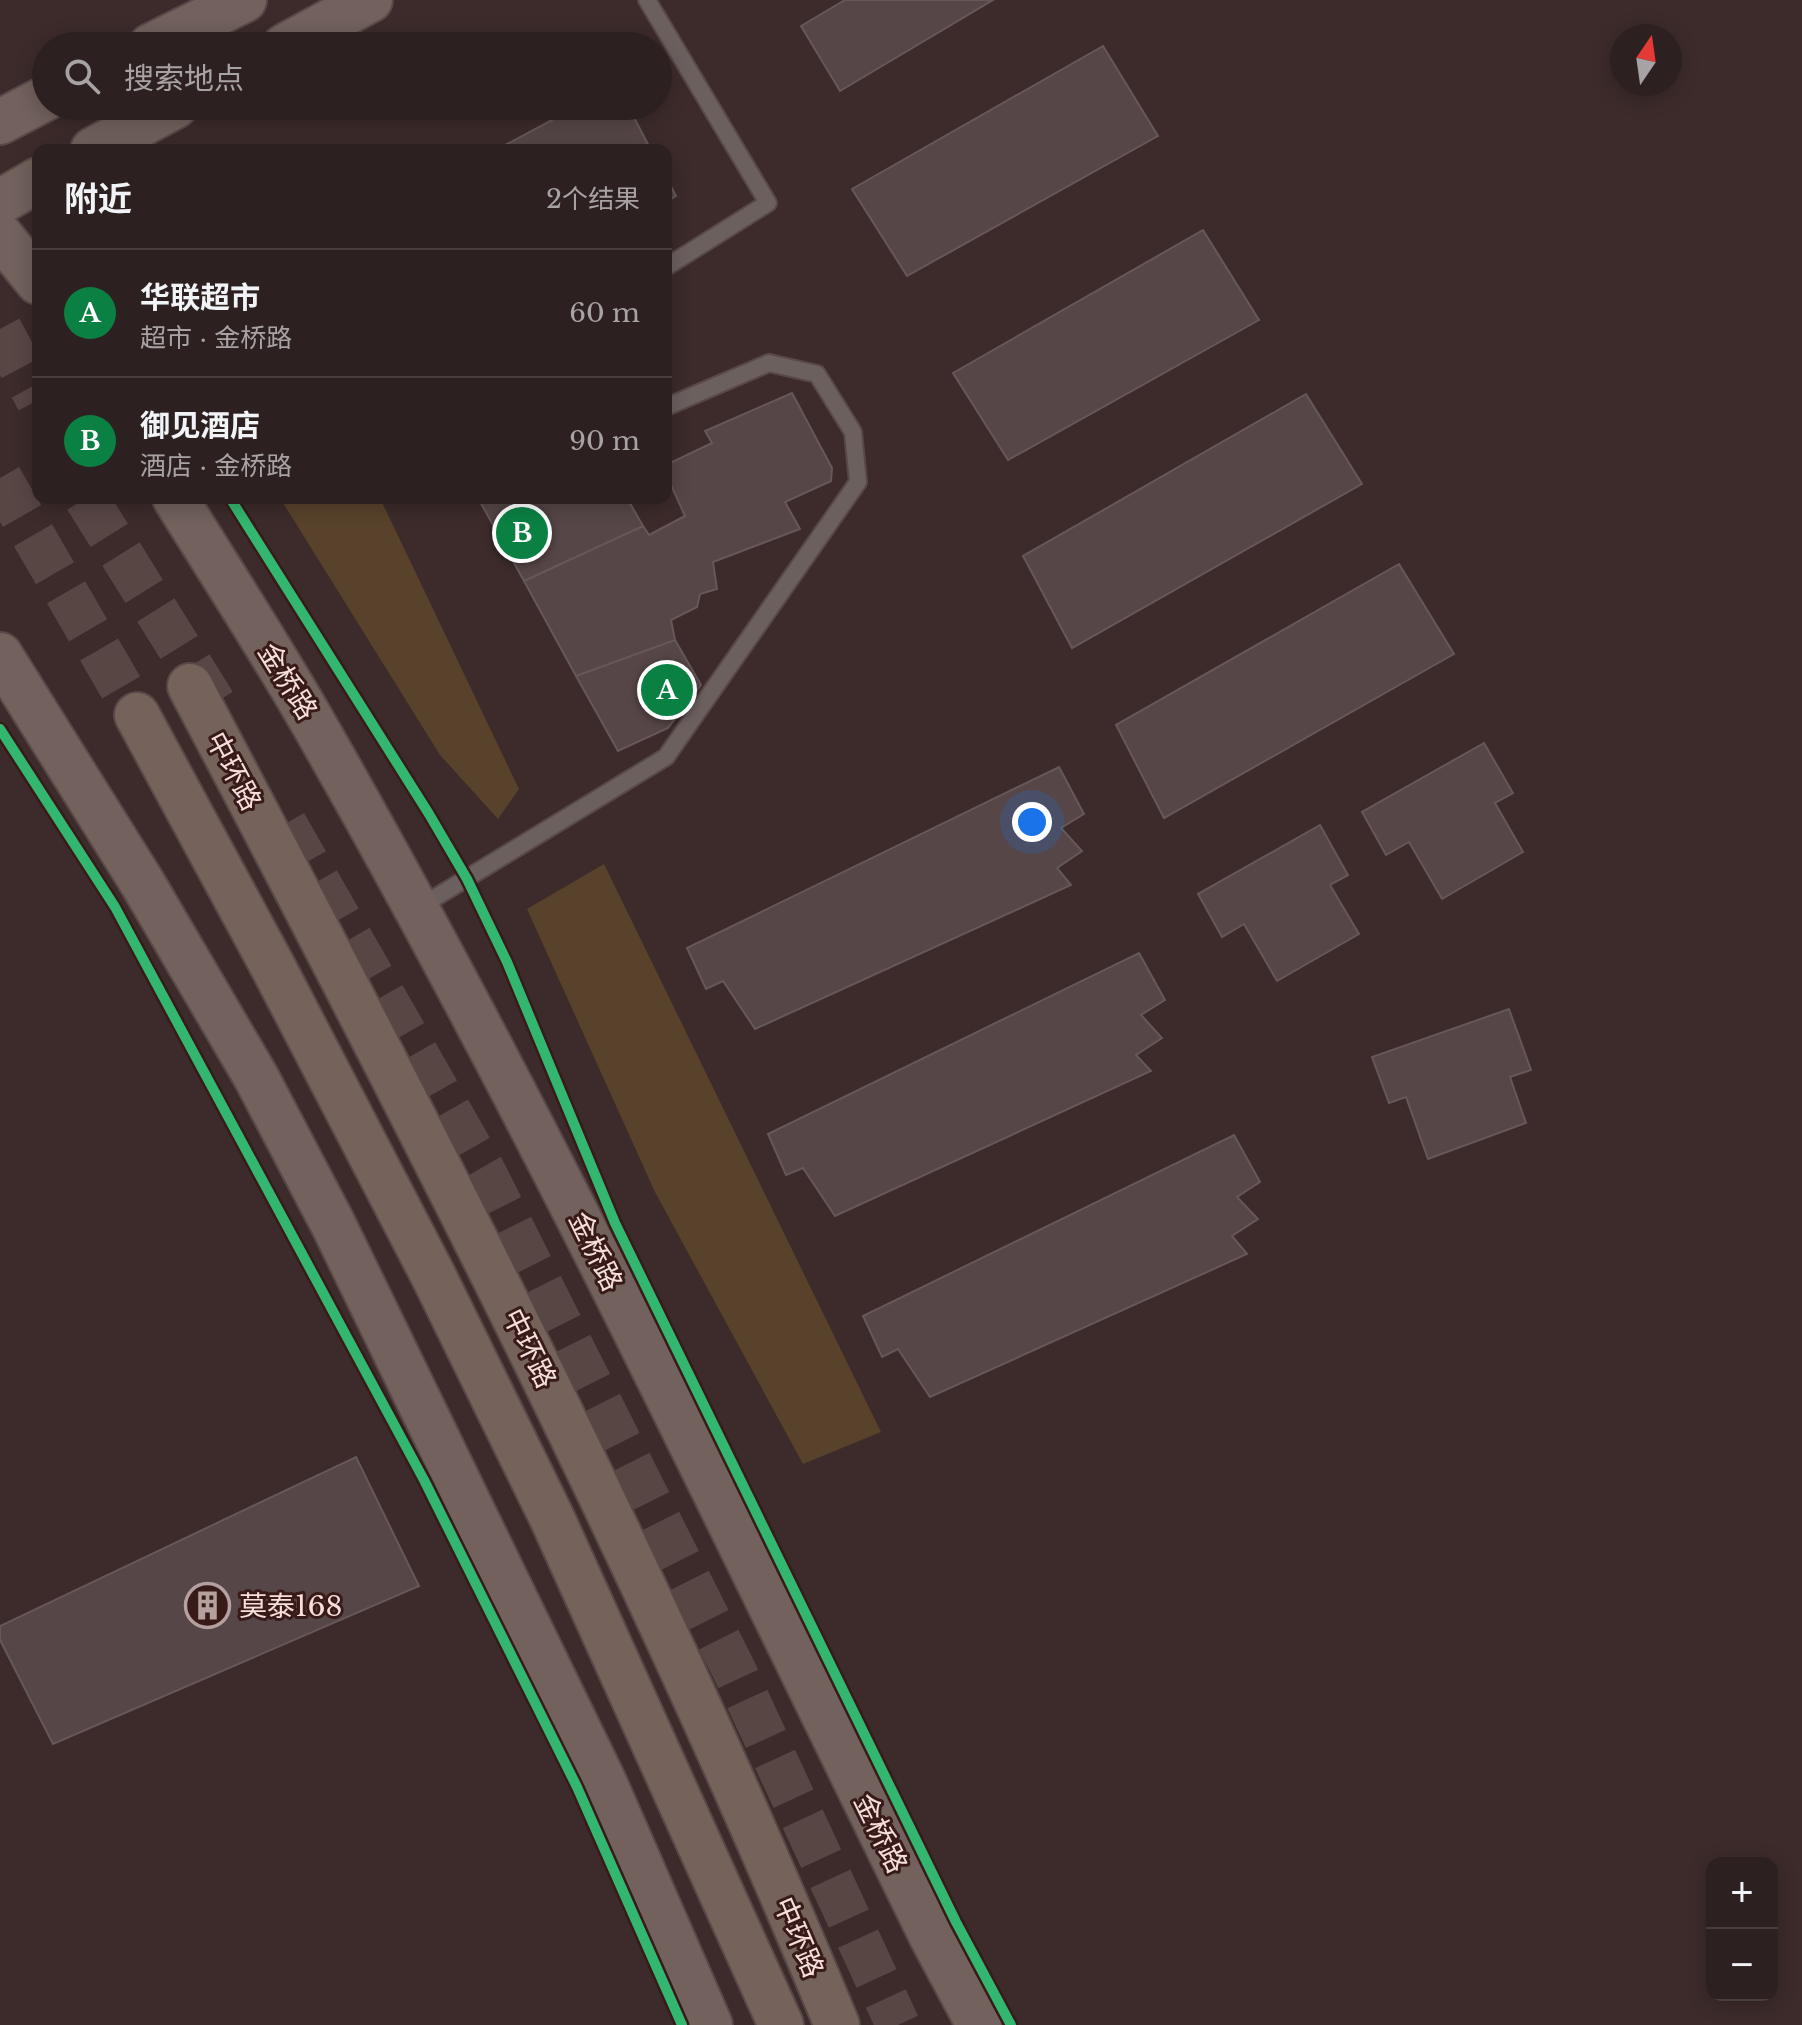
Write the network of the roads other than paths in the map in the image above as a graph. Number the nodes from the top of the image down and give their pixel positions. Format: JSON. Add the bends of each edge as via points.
{"nodes":[{"id":1,"x":244,"y":0,"type":"edge"},
{"id":2,"x":370,"y":0,"type":"edge"},
{"id":3,"x":647,"y":0,"type":"edge"},
{"id":4,"x":179,"y":32,"type":"edge"},
{"id":5,"x":311,"y":32,"type":"edge"},
{"id":6,"x":666,"y":32,"type":"edge"},
{"id":7,"x":672,"y":42,"type":"edge"},
{"id":8,"x":32,"y":105,"type":"edge"},
{"id":9,"x":149,"y":120,"type":"edge"},
{"id":10,"x":0,"y":122,"type":"edge"},
{"id":11,"x":104,"y":144,"type":"edge"},
{"id":12,"x":32,"y":183,"type":"edge"},
{"id":13,"x":0,"y":202,"type":"edge"},
{"id":14,"x":0,"y":235,"type":"edge"},
{"id":15,"x":672,"y":263,"type":"edge"},
{"id":16,"x":32,"y":275,"type":"edge"},
{"id":17,"x":672,"y":404,"type":"edge"},
{"id":18,"x":179,"y":504,"type":"edge"},
{"id":19,"x":0,"y":655,"type":"edge"},
{"id":20,"x":190,"y":686,"type":"tunnel mouth"},
{"id":21,"x":137,"y":715,"type":"tunnel mouth"},
{"id":22,"x":417,"y":909,"type":"junction"},
{"id":23,"x":666,"y":1766,"type":"junction"},
{"id":24,"x":710,"y":2025,"type":"edge"},
{"id":25,"x":758,"y":2025,"type":"edge"},
{"id":26,"x":781,"y":2025,"type":"edge"},
{"id":27,"x":837,"y":2025,"type":"edge"},
{"id":28,"x":979,"y":2025,"type":"edge"}],
"edges":[{"from":1,"to":4,"type":"main road"},
{"from":2,"to":5,"type":"main road"},
{"from":3,"to":6,"type":"lane"},
{"from":7,"to":15,"type":"lane","via":[[768,203]]},
{"from":8,"to":10,"type":"main road"},
{"from":9,"to":11,"type":"main road"},
{"from":12,"to":13,"type":"main road"},
{"from":14,"to":16,"type":"main road"},
{"from":17,"to":22,"type":"lane","via":[[769,363],[817,374],[853,432],[858,482],[666,757]]},
{"from":18,"to":22,"type":"main road","name":"金桥路","via":[[319,732]]},
{"from":19,"to":24,"type":"main road","via":[[143,884],[270,1103],[333,1224],[604,1782]]},
{"from":20,"to":27,"type":"highway","name":"中环路","via":[[602,1495]]},
{"from":21,"to":23,"type":"highway","via":[[433,1275]]},
{"from":22,"to":28,"type":"main road","name":"金桥路","via":[[558,1174]]},
{"from":23,"to":25,"type":"highway"},
{"from":23,"to":26,"type":"highway"}]}
